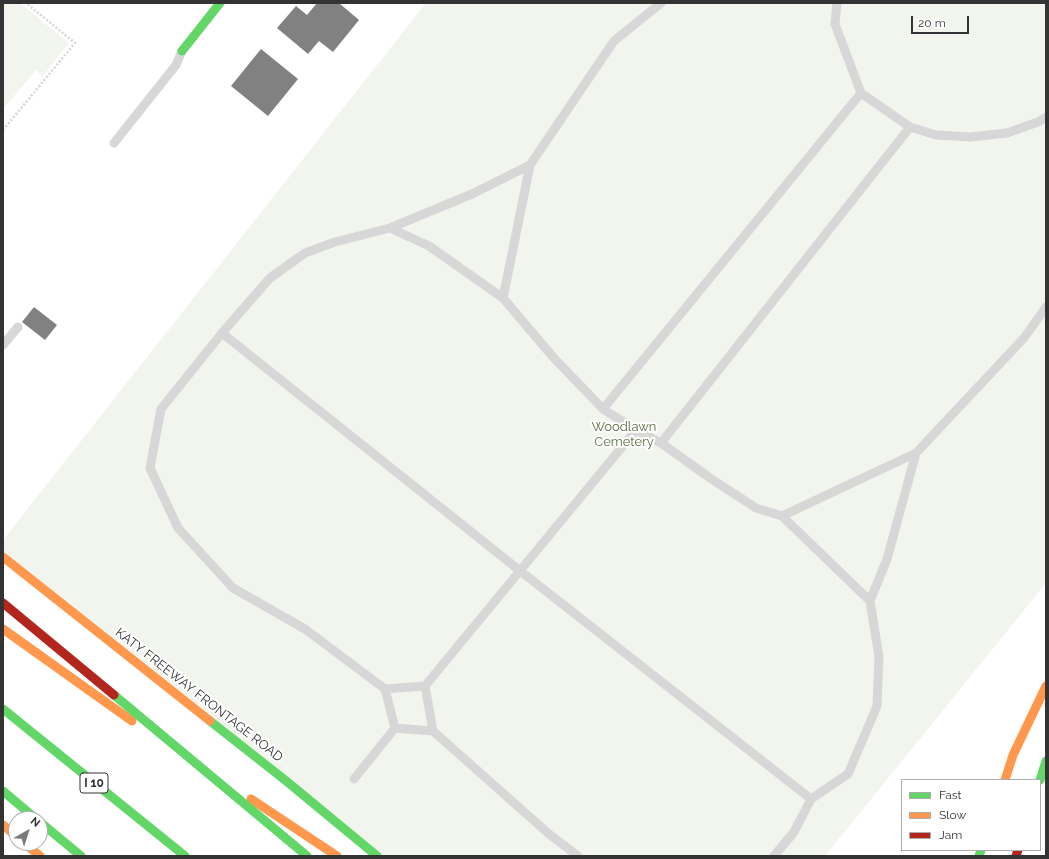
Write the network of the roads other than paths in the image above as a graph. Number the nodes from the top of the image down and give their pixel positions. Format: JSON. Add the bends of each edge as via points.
{"nodes":[{"id":1,"x":220,"y":3,"type":"edge"},
{"id":2,"x":661,"y":3,"type":"edge"},
{"id":3,"x":837,"y":3,"type":"edge"},
{"id":4,"x":182,"y":51,"type":"joint"},
{"id":5,"x":861,"y":93,"type":"junction"},
{"id":6,"x":1046,"y":117,"type":"edge"},
{"id":7,"x":910,"y":127,"type":"junction"},
{"id":8,"x":114,"y":143,"type":"dead end"},
{"id":9,"x":530,"y":165,"type":"junction"},
{"id":10,"x":390,"y":228,"type":"junction"},
{"id":11,"x":503,"y":298,"type":"junction"},
{"id":12,"x":1046,"y":307,"type":"edge"},
{"id":13,"x":18,"y":327,"type":"dead end"},
{"id":14,"x":222,"y":333,"type":"junction"},
{"id":15,"x":3,"y":345,"type":"edge"},
{"id":16,"x":603,"y":409,"type":"junction"},
{"id":17,"x":636,"y":430,"type":"junction"},
{"id":18,"x":661,"y":443,"type":"junction"},
{"id":19,"x":916,"y":453,"type":"junction"},
{"id":20,"x":782,"y":516,"type":"junction"},
{"id":21,"x":3,"y":557,"type":"edge"},
{"id":22,"x":519,"y":570,"type":"junction"},
{"id":23,"x":870,"y":601,"type":"junction"},
{"id":24,"x":3,"y":603,"type":"edge"},
{"id":25,"x":3,"y":629,"type":"edge"},
{"id":26,"x":425,"y":686,"type":"junction"},
{"id":27,"x":1046,"y":686,"type":"edge"},
{"id":28,"x":385,"y":690,"type":"junction"},
{"id":29,"x":3,"y":708,"type":"edge"},
{"id":30,"x":395,"y":728,"type":"junction"},
{"id":31,"x":433,"y":731,"type":"junction"},
{"id":32,"x":1046,"y":761,"type":"edge"},
{"id":33,"x":354,"y":779,"type":"dead end"},
{"id":34,"x":1005,"y":779,"type":"edge"},
{"id":35,"x":1040,"y":779,"type":"edge"},
{"id":36,"x":3,"y":791,"type":"edge"},
{"id":37,"x":811,"y":799,"type":"junction"},
{"id":38,"x":27,"y":811,"type":"edge"},
{"id":39,"x":48,"y":829,"type":"edge"},
{"id":40,"x":80,"y":856,"type":"edge"},
{"id":41,"x":186,"y":856,"type":"edge"},
{"id":42,"x":307,"y":856,"type":"edge"},
{"id":43,"x":336,"y":856,"type":"edge"},
{"id":44,"x":377,"y":856,"type":"edge"},
{"id":45,"x":578,"y":856,"type":"edge"},
{"id":46,"x":774,"y":856,"type":"edge"}],
"edges":[{"from":1,"to":4,"type":"main road"},
{"from":2,"to":9,"type":"lane","via":[[614,41]]},
{"from":3,"to":5,"type":"lane","via":[[835,24]]},
{"from":4,"to":8,"type":"lane","via":[[176,65]]},
{"from":5,"to":7,"type":"lane"},
{"from":5,"to":16,"type":"lane"},
{"from":6,"to":7,"type":"lane","via":[[1007,133],[970,137],[936,135]]},
{"from":7,"to":18,"type":"lane"},
{"from":9,"to":10,"type":"lane","via":[[472,194]]},
{"from":9,"to":11,"type":"lane"},
{"from":10,"to":11,"type":"lane","via":[[429,246]]},
{"from":10,"to":14,"type":"lane","via":[[335,242],[305,253],[270,278]]},
{"from":11,"to":16,"type":"lane"},
{"from":12,"to":19,"type":"lane","via":[[1024,338]]},
{"from":13,"to":15,"type":"lane"},
{"from":14,"to":22,"type":"lane"},
{"from":14,"to":28,"type":"lane","via":[[161,409],[150,468],[153,475],[178,528],[233,588],[305,629]]},
{"from":16,"to":17,"type":"lane"},
{"from":17,"to":18,"type":"lane"},
{"from":17,"to":22,"type":"lane"},
{"from":18,"to":20,"type":"lane","via":[[756,508]]},
{"from":19,"to":20,"type":"lane"},
{"from":19,"to":23,"type":"lane","via":[[887,559]]},
{"from":20,"to":23,"type":"lane"},
{"from":21,"to":44,"type":"main road","name":"KATY FREEWAY FRONTAGE ROAD","via":[[286,780]]},
{"from":22,"to":26,"type":"lane"},
{"from":22,"to":37,"type":"lane"},
{"from":23,"to":37,"type":"lane","via":[[878,657],[877,706],[848,774]]},
{"from":24,"to":42,"type":"main road","bridge":true},
{"from":25,"to":43,"type":"main road","via":[[110,706]]},
{"from":26,"to":28,"type":"lane"},
{"from":26,"to":31,"type":"lane"},
{"from":27,"to":34,"type":"main road","via":[[1013,755]]},
{"from":28,"to":30,"type":"lane"},
{"from":29,"to":41,"type":"main road","number":"I 10"},
{"from":30,"to":31,"type":"lane"},
{"from":30,"to":33,"type":"lane"},
{"from":31,"to":45,"type":"lane","via":[[549,834]]},
{"from":32,"to":35,"type":"main road"},
{"from":36,"to":38,"type":"main road"},
{"from":37,"to":46,"type":"lane","via":[[794,832]]},
{"from":39,"to":40,"type":"main road"}]}
